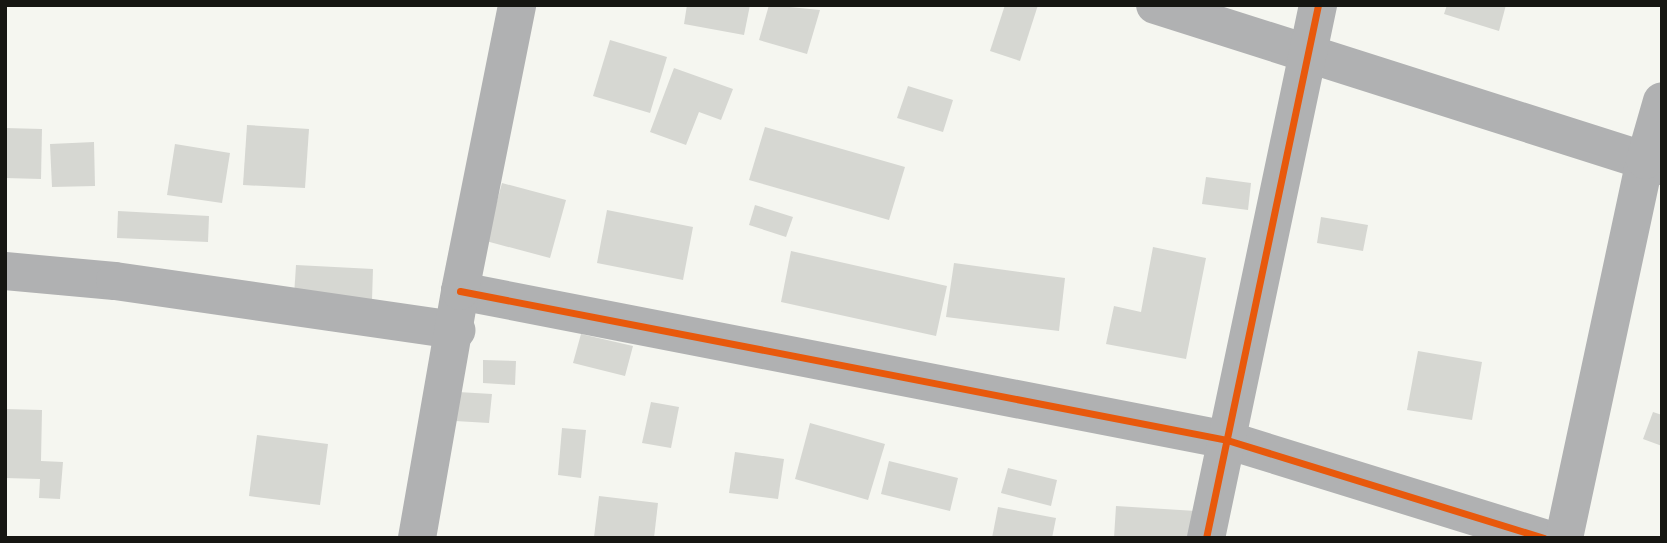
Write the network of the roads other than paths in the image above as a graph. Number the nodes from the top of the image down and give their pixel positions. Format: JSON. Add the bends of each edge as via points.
{"nodes":[{"id":1,"x":517,"y":5,"type":"edge"},
{"id":2,"x":1155,"y":5,"type":"edge"},
{"id":3,"x":1318,"y":5,"type":"edge"},
{"id":4,"x":1308,"y":51,"type":"junction"},
{"id":5,"x":1662,"y":101,"type":"edge"},
{"id":6,"x":1653,"y":163,"type":"edge"},
{"id":7,"x":5,"y":271,"type":"edge"},
{"id":8,"x":460,"y":291,"type":"junction"},
{"id":9,"x":456,"y":330,"type":"junction"},
{"id":10,"x":1227,"y":440,"type":"junction"},
{"id":11,"x":417,"y":538,"type":"edge"},
{"id":12,"x":1206,"y":538,"type":"edge"},
{"id":13,"x":1544,"y":538,"type":"edge"},
{"id":14,"x":1564,"y":538,"type":"edge"}],
"edges":[{"from":1,"to":8,"type":"street"},
{"from":2,"to":4,"type":"street"},
{"from":3,"to":4,"type":"street"},
{"from":4,"to":6,"type":"street"},
{"from":4,"to":10,"type":"street"},
{"from":5,"to":6,"type":"street"},
{"from":6,"to":14,"type":"street"},
{"from":7,"to":9,"type":"street","via":[[115,281]]},
{"from":8,"to":9,"type":"street"},
{"from":8,"to":10,"type":"street"},
{"from":9,"to":11,"type":"street"},
{"from":10,"to":12,"type":"street"},
{"from":10,"to":13,"type":"street"}]}
